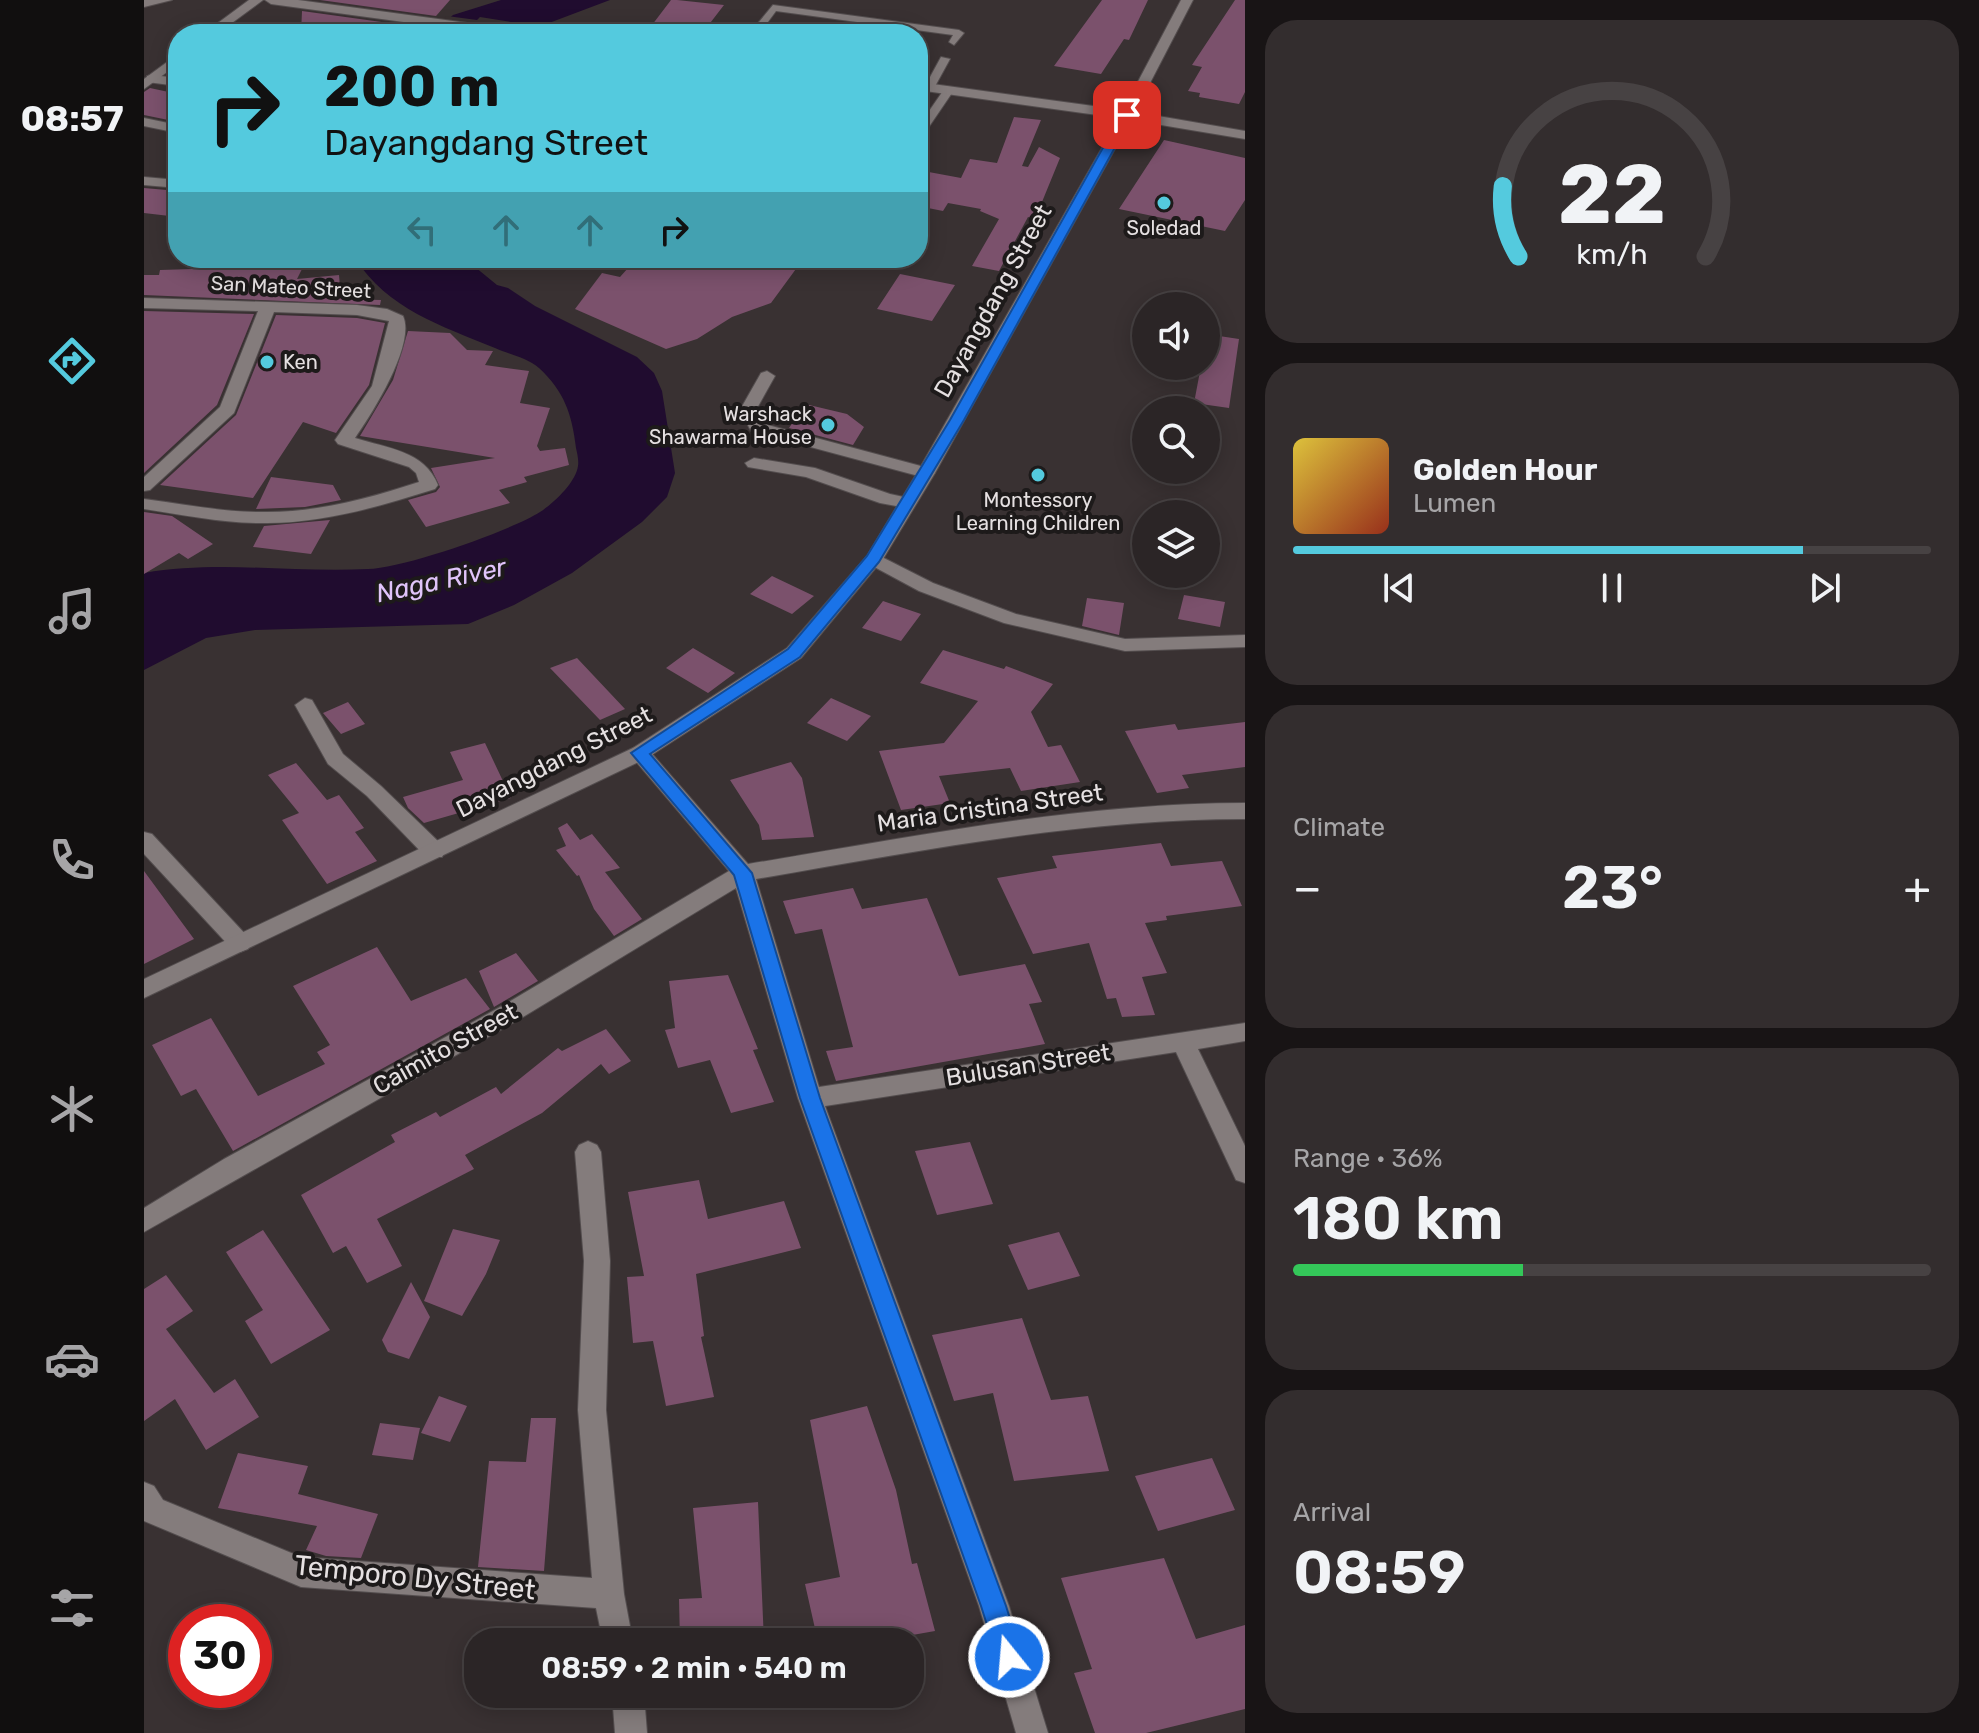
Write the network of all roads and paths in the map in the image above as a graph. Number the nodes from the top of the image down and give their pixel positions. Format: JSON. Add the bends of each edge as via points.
{"nodes":[{"id":1,"x":166,"y":0,"type":"edge"},
{"id":2,"x":257,"y":0,"type":"edge"},
{"id":3,"x":271,"y":0,"type":"edge"},
{"id":4,"x":1187,"y":0,"type":"edge"},
{"id":5,"x":144,"y":3,"type":"edge"},
{"id":6,"x":223,"y":24,"type":"edge"},
{"id":7,"x":440,"y":24,"type":"edge"},
{"id":8,"x":761,"y":24,"type":"edge"},
{"id":9,"x":892,"y":24,"type":"edge"},
{"id":10,"x":928,"y":29,"type":"edge"},
{"id":11,"x":954,"y":42,"type":"dead end"},
{"id":12,"x":945,"y":59,"type":"dead end"},
{"id":13,"x":168,"y":66,"type":"edge"},
{"id":14,"x":148,"y":82,"type":"edge"},
{"id":15,"x":928,"y":82,"type":"edge"},
{"id":16,"x":928,"y":87,"type":"edge"},
{"id":17,"x":949,"y":90,"type":"junction"},
{"id":18,"x":1127,"y":115,"type":"junction"},
{"id":19,"x":928,"y":120,"type":"edge"},
{"id":20,"x":144,"y":122,"type":"edge"},
{"id":21,"x":168,"y":127,"type":"edge"},
{"id":22,"x":1245,"y":135,"type":"edge"},
{"id":23,"x":144,"y":181,"type":"edge"},
{"id":24,"x":168,"y":183,"type":"edge"},
{"id":25,"x":144,"y":303,"type":"edge"},
{"id":26,"x":268,"y":306,"type":"junction"},
{"id":27,"x":767,"y":376,"type":"dead end"},
{"id":28,"x":754,"y":463,"type":"dead end"},
{"id":29,"x":926,"y":473,"type":"junction"},
{"id":30,"x":144,"y":486,"type":"edge"},
{"id":31,"x":907,"y":503,"type":"junction"},
{"id":32,"x":144,"y":504,"type":"edge"},
{"id":33,"x":874,"y":559,"type":"junction"},
{"id":34,"x":1245,"y":641,"type":"edge"},
{"id":35,"x":305,"y":705,"type":"dead end"},
{"id":36,"x":640,"y":753,"type":"junction"},
{"id":37,"x":1245,"y":811,"type":"edge"},
{"id":38,"x":144,"y":840,"type":"edge"},
{"id":39,"x":434,"y":851,"type":"junction"},
{"id":40,"x":743,"y":873,"type":"junction"},
{"id":41,"x":240,"y":943,"type":"junction"},
{"id":42,"x":144,"y":989,"type":"edge"},
{"id":43,"x":1245,"y":1032,"type":"edge"},
{"id":44,"x":1182,"y":1040,"type":"junction"},
{"id":45,"x":810,"y":1098,"type":"junction"},
{"id":46,"x":588,"y":1152,"type":"dead end"},
{"id":47,"x":1245,"y":1172,"type":"edge"},
{"id":48,"x":144,"y":1221,"type":"edge"},
{"id":49,"x":144,"y":1496,"type":"edge"},
{"id":50,"x":609,"y":1594,"type":"junction"},
{"id":51,"x":615,"y":1628,"type":"edge"},
{"id":52,"x":629,"y":1708,"type":"edge"},
{"id":53,"x":631,"y":1733,"type":"edge"},
{"id":54,"x":1032,"y":1733,"type":"edge"}],
"edges":[{"from":1,"to":5,"type":"street"},
{"from":2,"to":6,"type":"street"},
{"from":3,"to":7,"type":"street"},
{"from":4,"to":18,"type":"street","name":"Dayangdang Street"},
{"from":8,"to":9,"type":"lane","via":[[773,8]]},
{"from":10,"to":11,"type":"lane","via":[[959,33]]},
{"from":12,"to":15,"type":"lane"},
{"from":13,"to":14,"type":"street"},
{"from":16,"to":17,"type":"street"},
{"from":17,"to":18,"type":"street"},
{"from":17,"to":19,"type":"lane"},
{"from":18,"to":22,"type":"street"},
{"from":18,"to":29,"type":"street","name":"Dayangdang Street"},
{"from":20,"to":21,"type":"street"},
{"from":23,"to":24,"type":"street"},
{"from":25,"to":26,"type":"street","name":"San Mateo Street"},
{"from":26,"to":30,"type":"street","via":[[228,409]]},
{"from":26,"to":32,"type":"street","name":"San Mateo Street","via":[[357,310],[397,319],[380,386],[344,440],[415,463],[429,485],[282,518]]},
{"from":27,"to":29,"type":"street","via":[[748,410],[757,427]]},
{"from":28,"to":31,"type":"street","via":[[809,472]]},
{"from":29,"to":31,"type":"street","name":"Dayangdang Street"},
{"from":31,"to":33,"type":"street","name":"Dayangdang Street"},
{"from":33,"to":34,"type":"street","via":[[926,587],[1011,619],[1125,645]]},
{"from":33,"to":36,"type":"street","name":"Dayangdang Street","via":[[794,653]]},
{"from":35,"to":39,"type":"street","via":[[335,759]]},
{"from":36,"to":39,"type":"street","name":"Dayangdang Street"},
{"from":36,"to":40,"type":"street"},
{"from":37,"to":40,"type":"street","name":"Maria Cristina Street","via":[[1168,811],[992,831]]},
{"from":38,"to":41,"type":"street"},
{"from":39,"to":41,"type":"street","name":"Dayangdang Street"},
{"from":40,"to":45,"type":"street"},
{"from":40,"to":48,"type":"street","name":"Caimito Street"},
{"from":41,"to":42,"type":"street","name":"Dayangdang Street"},
{"from":43,"to":44,"type":"street","name":"Bulusan Street"},
{"from":44,"to":45,"type":"street","name":"Bulusan Street"},
{"from":44,"to":47,"type":"street"},
{"from":45,"to":54,"type":"street","via":[[994,1606]]},
{"from":46,"to":50,"type":"street","via":[[597,1261],[592,1410]]},
{"from":49,"to":50,"type":"street","name":"Temporo Dy Street","via":[[153,1510],[301,1572]]},
{"from":50,"to":51,"type":"street"},
{"from":52,"to":53,"type":"street"}]}
